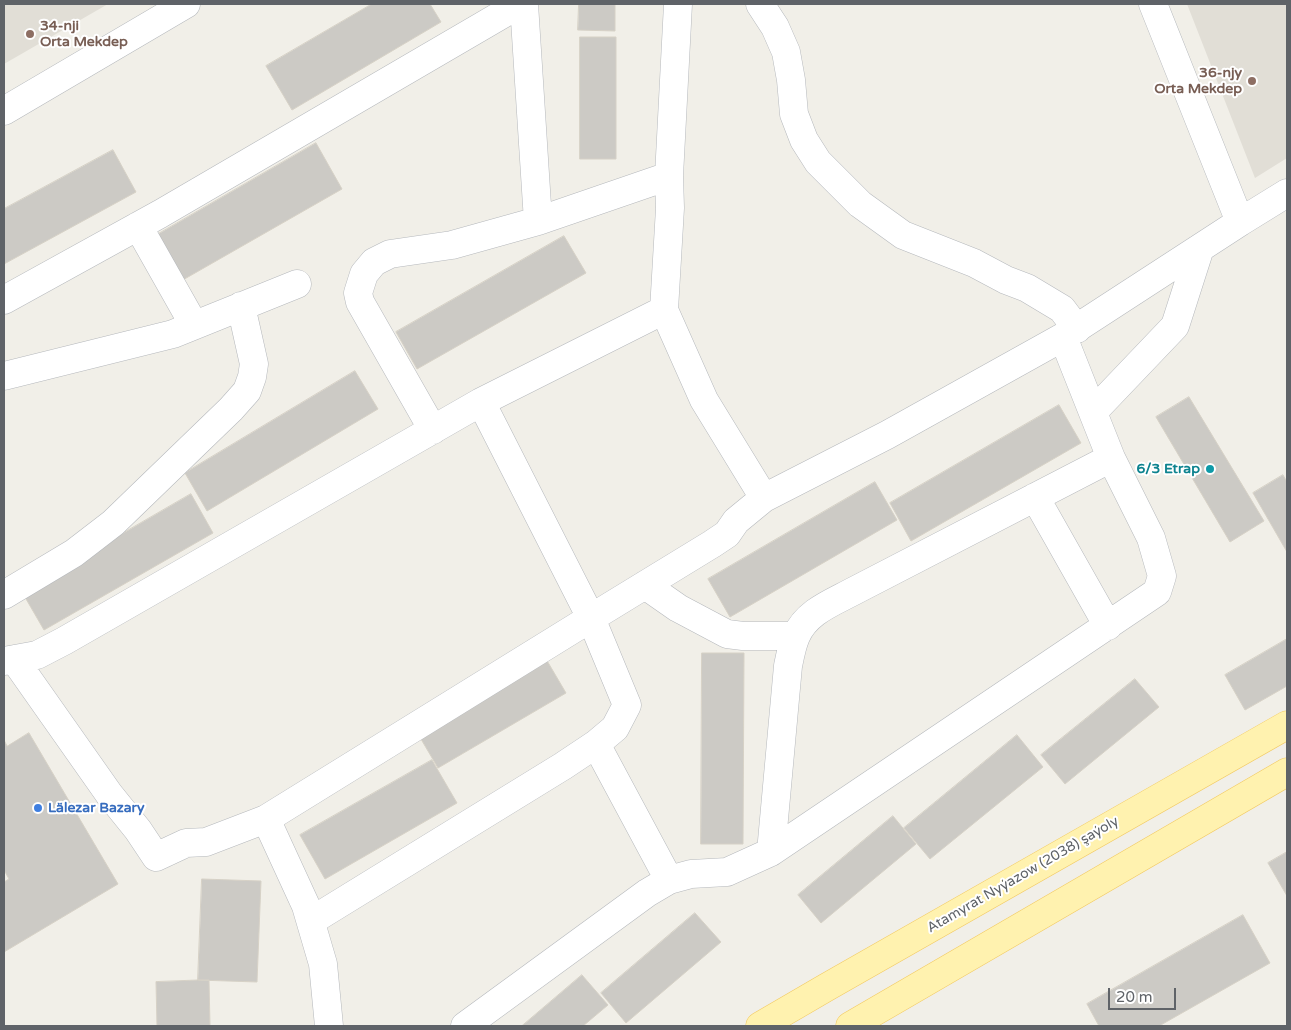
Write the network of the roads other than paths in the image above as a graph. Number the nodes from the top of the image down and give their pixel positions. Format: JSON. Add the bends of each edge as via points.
{"nodes":[{"id":1,"x":186,"y":4,"type":"edge"},
{"id":2,"x":520,"y":4,"type":"edge"},
{"id":3,"x":524,"y":4,"type":"edge"},
{"id":4,"x":678,"y":4,"type":"edge"},
{"id":5,"x":760,"y":4,"type":"edge"},
{"id":6,"x":1153,"y":4,"type":"edge"},
{"id":7,"x":4,"y":111,"type":"edge"},
{"id":8,"x":669,"y":176,"type":"junction"},
{"id":9,"x":1287,"y":193,"type":"edge"},
{"id":10,"x":538,"y":221,"type":"junction"},
{"id":11,"x":1240,"y":222,"type":"junction"},
{"id":12,"x":138,"y":226,"type":"junction"},
{"id":13,"x":1200,"y":248,"type":"junction"},
{"id":14,"x":297,"y":284,"type":"dead end"},
{"id":15,"x":4,"y":300,"type":"edge"},
{"id":16,"x":242,"y":306,"type":"junction"},
{"id":17,"x":664,"y":310,"type":"junction"},
{"id":18,"x":194,"y":325,"type":"junction"},
{"id":19,"x":1070,"y":333,"type":"junction"},
{"id":20,"x":4,"y":376,"type":"edge"},
{"id":21,"x":481,"y":402,"type":"junction"},
{"id":22,"x":1093,"y":412,"type":"junction"},
{"id":23,"x":433,"y":430,"type":"junction"},
{"id":24,"x":1111,"y":458,"type":"junction"},
{"id":25,"x":1035,"y":497,"type":"junction"},
{"id":26,"x":764,"y":498,"type":"junction"},
{"id":27,"x":645,"y":585,"type":"junction"},
{"id":28,"x":4,"y":595,"type":"edge"},
{"id":29,"x":591,"y":618,"type":"junction"},
{"id":30,"x":1108,"y":626,"type":"junction"},
{"id":31,"x":795,"y":636,"type":"junction"},
{"id":32,"x":9,"y":660,"type":"edge"},
{"id":33,"x":1287,"y":725,"type":"edge"},
{"id":34,"x":596,"y":744,"type":"junction"},
{"id":35,"x":1287,"y":772,"type":"edge"},
{"id":36,"x":266,"y":819,"type":"junction"},
{"id":37,"x":772,"y":852,"type":"junction"},
{"id":38,"x":669,"y":880,"type":"junction"},
{"id":39,"x":310,"y":921,"type":"junction"},
{"id":40,"x":329,"y":1026,"type":"edge"},
{"id":41,"x":465,"y":1026,"type":"edge"},
{"id":42,"x":760,"y":1026,"type":"edge"},
{"id":43,"x":850,"y":1026,"type":"edge"}],
"edges":[{"from":1,"to":7,"type":"street"},
{"from":2,"to":12,"type":"street"},
{"from":3,"to":10,"type":"street"},
{"from":4,"to":8,"type":"street"},
{"from":5,"to":19,"type":"street","via":[[786,52],[794,114],[804,140],[818,162],[860,204],[903,235],[974,263],[1062,309]]},
{"from":6,"to":11,"type":"street"},
{"from":8,"to":10,"type":"street"},
{"from":8,"to":17,"type":"street"},
{"from":9,"to":11,"type":"street"},
{"from":10,"to":23,"type":"street","via":[[452,245],[390,254],[374,262],[364,274],[358,293],[360,302]]},
{"from":11,"to":13,"type":"street"},
{"from":12,"to":15,"type":"street"},
{"from":12,"to":18,"type":"street"},
{"from":13,"to":19,"type":"street"},
{"from":13,"to":22,"type":"street","via":[[1176,326]]},
{"from":14,"to":16,"type":"street"},
{"from":16,"to":18,"type":"street"},
{"from":16,"to":28,"type":"street","via":[[254,364],[247,391],[113,523],[74,553]]},
{"from":17,"to":21,"type":"street"},
{"from":17,"to":26,"type":"street","via":[[704,400]]},
{"from":18,"to":20,"type":"street","via":[[173,334]]},
{"from":19,"to":22,"type":"street"},
{"from":19,"to":26,"type":"street","via":[[887,435]]},
{"from":21,"to":23,"type":"street"},
{"from":21,"to":29,"type":"street"},
{"from":22,"to":24,"type":"street"},
{"from":23,"to":32,"type":"street","via":[[64,641],[37,655]]},
{"from":24,"to":25,"type":"street"},
{"from":24,"to":30,"type":"street","via":[[1151,538],[1162,576],[1157,592]]},
{"from":25,"to":30,"type":"street"},
{"from":25,"to":31,"type":"street","via":[[818,611],[805,621]]},
{"from":26,"to":27,"type":"street","via":[[736,521],[727,534]]},
{"from":27,"to":29,"type":"street"},
{"from":27,"to":31,"type":"street","via":[[678,608],[727,634]]},
{"from":29,"to":34,"type":"street","via":[[627,705],[615,728]]},
{"from":29,"to":36,"type":"street"},
{"from":30,"to":37,"type":"street"},
{"from":31,"to":37,"type":"street","via":[[788,666]]},
{"from":32,"to":36,"type":"street","via":[[156,857],[186,842],[206,842]]},
{"from":33,"to":42,"type":"main road","name":"Atamyrat Nyýazow (2038) şaýoly"},
{"from":34,"to":38,"type":"street"},
{"from":34,"to":39,"type":"street"},
{"from":35,"to":43,"type":"main road"},
{"from":36,"to":39,"type":"street"},
{"from":37,"to":38,"type":"street","via":[[727,872],[691,874]]},
{"from":38,"to":41,"type":"street"},
{"from":39,"to":40,"type":"street","via":[[323,964]]}]}
